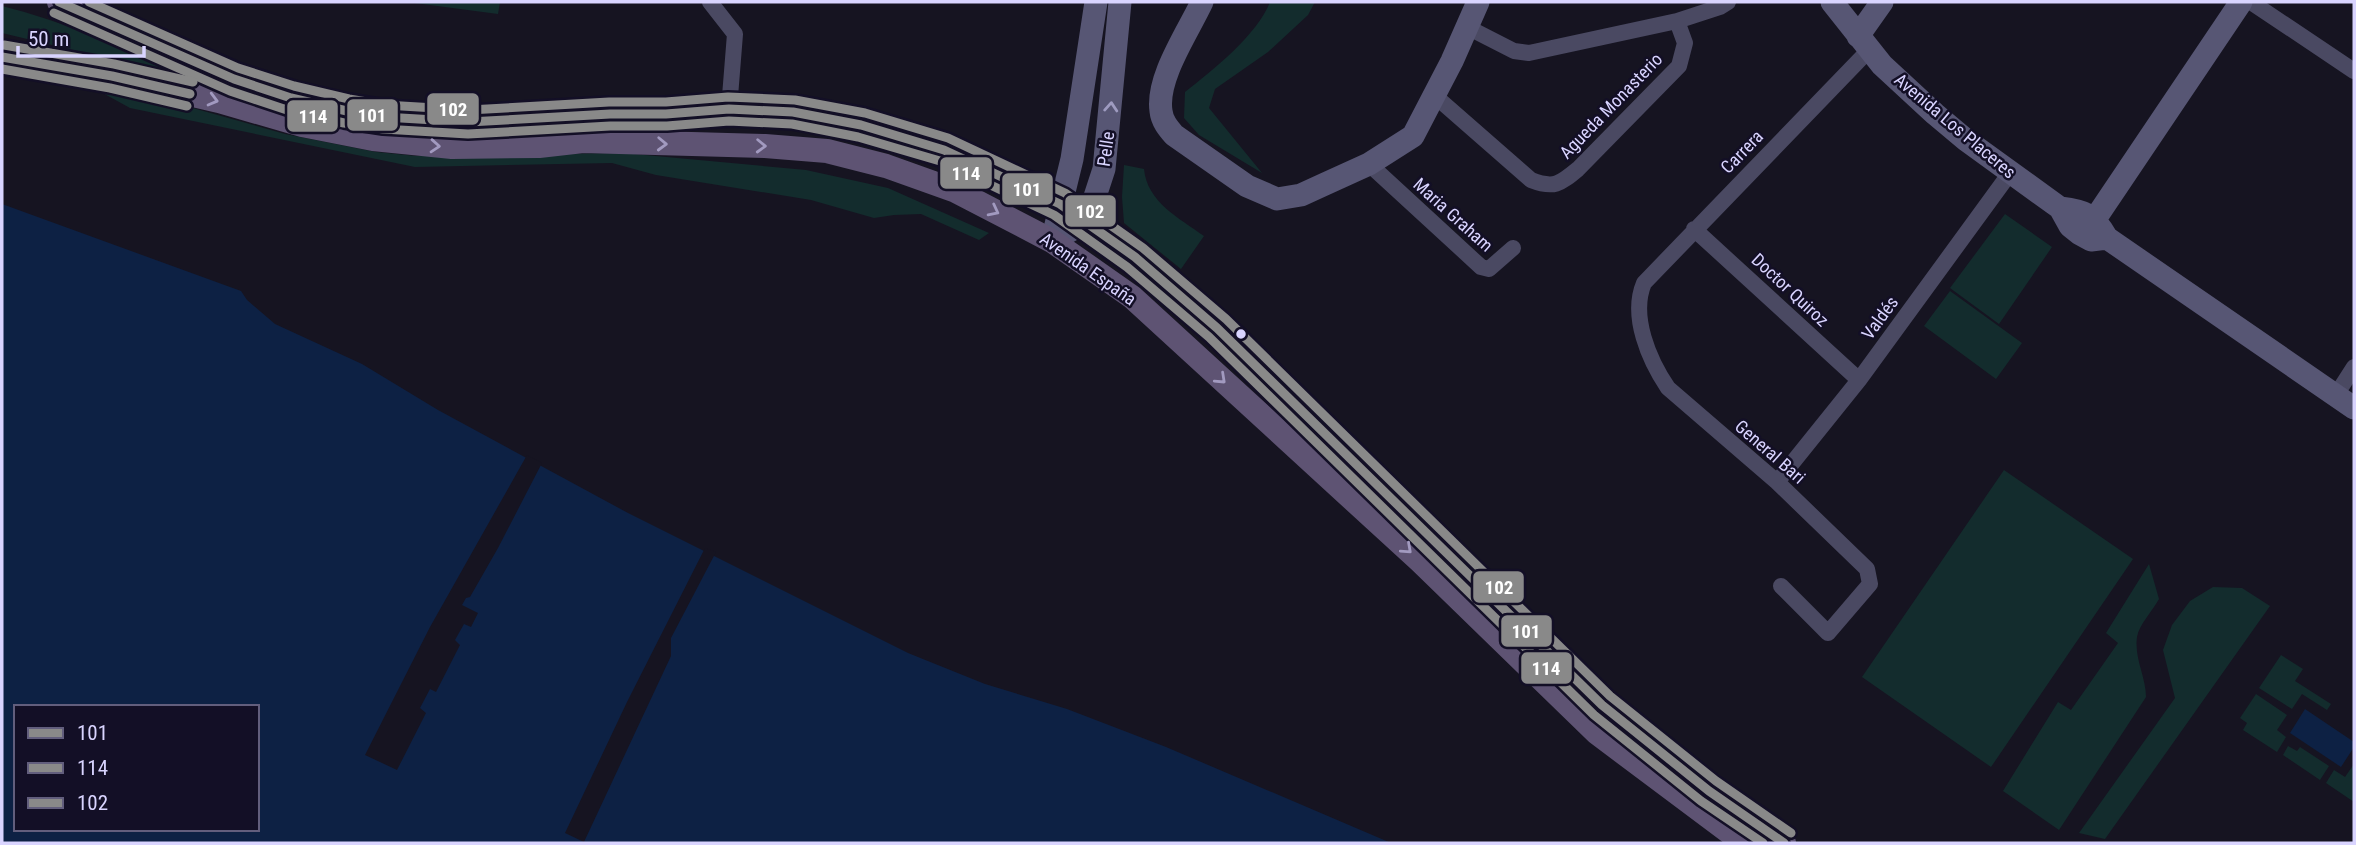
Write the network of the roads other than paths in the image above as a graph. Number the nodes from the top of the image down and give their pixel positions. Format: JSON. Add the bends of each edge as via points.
{"nodes":[{"id":1,"x":59,"y":2,"type":"edge"},
{"id":2,"x":710,"y":2,"type":"edge"},
{"id":3,"x":1096,"y":2,"type":"edge"},
{"id":4,"x":1120,"y":2,"type":"edge"},
{"id":5,"x":1202,"y":2,"type":"edge"},
{"id":6,"x":1478,"y":2,"type":"edge"},
{"id":7,"x":1728,"y":2,"type":"edge"},
{"id":8,"x":1832,"y":2,"type":"edge"},
{"id":9,"x":1882,"y":2,"type":"edge"},
{"id":10,"x":2241,"y":2,"type":"edge"},
{"id":11,"x":2251,"y":2,"type":"edge"},
{"id":12,"x":1677,"y":21,"type":"junction"},
{"id":13,"x":1467,"y":27,"type":"junction"},
{"id":14,"x":1863,"y":43,"type":"junction"},
{"id":15,"x":2,"y":57,"type":"edge"},
{"id":16,"x":2354,"y":71,"type":"edge"},
{"id":17,"x":1435,"y":96,"type":"junction"},
{"id":18,"x":729,"y":109,"type":"junction"},
{"id":19,"x":1369,"y":164,"type":"junction"},
{"id":20,"x":2010,"y":173,"type":"junction"},
{"id":21,"x":1060,"y":204,"type":"junction"},
{"id":22,"x":1087,"y":221,"type":"junction"},
{"id":23,"x":2101,"y":228,"type":"junction"},
{"id":24,"x":1694,"y":229,"type":"junction"},
{"id":25,"x":1052,"y":241,"type":"junction"},
{"id":26,"x":1513,"y":248,"type":"dead end"},
{"id":27,"x":1644,"y":283,"type":"joint"},
{"id":28,"x":2354,"y":367,"type":"edge"},
{"id":29,"x":1859,"y":380,"type":"junction"},
{"id":30,"x":2345,"y":401,"type":"edge"},
{"id":31,"x":1777,"y":482,"type":"junction"},
{"id":32,"x":1781,"y":586,"type":"dead end"},
{"id":33,"x":1744,"y":843,"type":"edge"},
{"id":34,"x":1784,"y":843,"type":"edge"}],
"edges":[{"from":1,"to":18,"type":"main road","name":"Avenida España","via":[[234,79],[291,98],[384,117],[469,122]]},
{"from":2,"to":18,"type":"street","via":[[735,34]]},
{"from":3,"to":21,"type":"main road","name":"Pelle","via":[[1072,159]]},
{"from":22,"to":4,"type":"main road","name":"Pelle","one_way":true,"via":[[1104,169]]},
{"from":5,"to":19,"type":"main road","via":[[1164,83],[1161,113],[1174,135],[1247,186],[1277,199],[1301,195]]},
{"from":6,"to":13,"type":"main road"},
{"from":7,"to":12,"type":"street"},
{"from":8,"to":14,"type":"main road","name":"Avenida Los Placeres"},
{"from":9,"to":14,"type":"main road"},
{"from":10,"to":23,"type":"main road"},
{"from":11,"to":16,"type":"street"},
{"from":12,"to":13,"type":"street","via":[[1529,53],[1514,51]]},
{"from":12,"to":17,"type":"street","name":"Agueda Monasterio","via":[[1685,43],[1679,66],[1561,183],[1545,185],[1531,180]]},
{"from":13,"to":17,"type":"main road"},
{"from":14,"to":20,"type":"main road","name":"Avenida Los Placeres","via":[[1935,114]]},
{"from":14,"to":24,"type":"street","name":"Carrera"},
{"from":15,"to":25,"type":"main road","name":"Avenida España","one_way":true,"via":[[112,76],[314,128],[408,144],[496,148],[583,141],[827,151],[956,191]]},
{"from":17,"to":19,"type":"main road","via":[[1413,136]]},
{"from":18,"to":21,"type":"main road","name":"Avenida España","via":[[793,112],[861,124],[944,150]]},
{"from":19,"to":26,"type":"street","name":"Maria Graham","via":[[1482,267],[1489,270]]},
{"from":20,"to":23,"type":"main road","name":"Avenida Los Placeres","via":[[2060,208],[2078,211]]},
{"from":20,"to":29,"type":"street","name":"Valdés"},
{"from":21,"to":22,"type":"main road","name":"Avenida España"},
{"from":21,"to":25,"type":"main road","name":"Pelle"},
{"from":22,"to":25,"type":"main road"},
{"from":22,"to":34,"type":"main road","name":"Avenida España","via":[[1173,287],[1217,328],[1602,705],[1709,791]]},
{"from":23,"to":30,"type":"main road","name":"Avenida Los Placeres"},
{"from":24,"to":27,"type":"street","name":"Carrera"},
{"from":24,"to":29,"type":"street","name":"Doctor Quiroz"},
{"from":25,"to":33,"type":"main road","name":"Avenida España","one_way":true,"via":[[1132,297],[1411,553],[1597,733]]},
{"from":27,"to":31,"type":"street","name":"General Bari","via":[[1639,314],[1644,337],[1668,388]]},
{"from":28,"to":30,"type":"street"},
{"from":29,"to":31,"type":"street","name":"Valdés"},
{"from":31,"to":32,"type":"street","name":"General Bari","via":[[1871,577],[1828,633]]}]}
